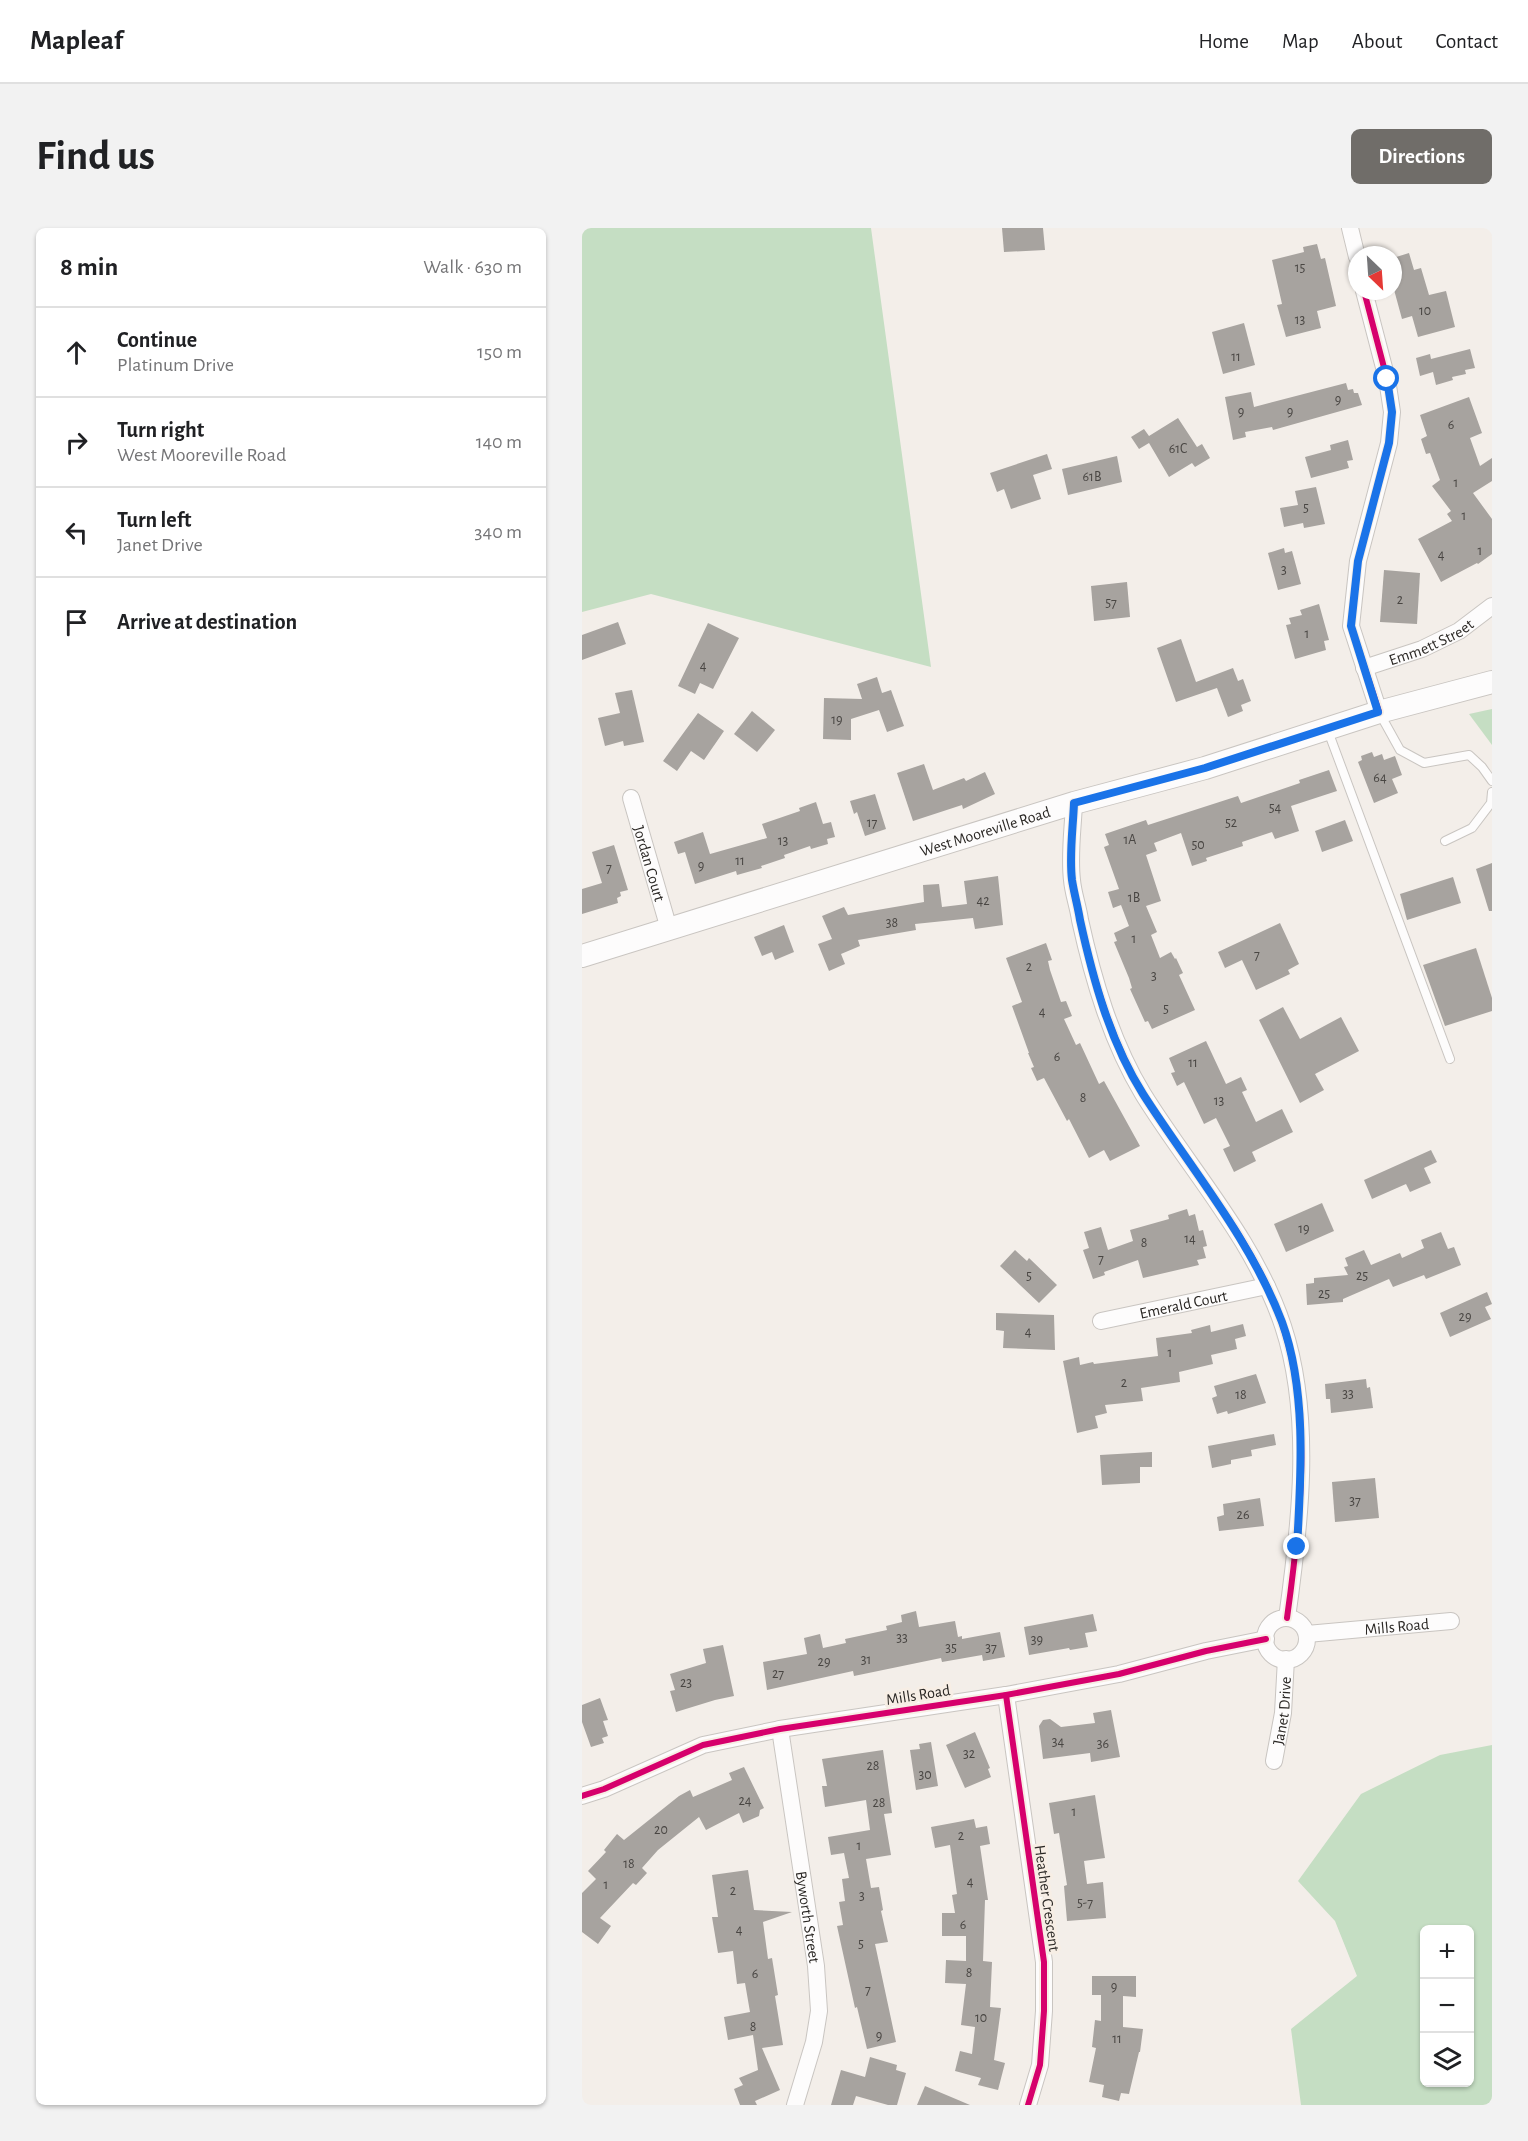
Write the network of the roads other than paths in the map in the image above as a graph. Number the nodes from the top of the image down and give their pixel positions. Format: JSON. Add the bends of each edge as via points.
{"nodes":[{"id":1,"x":1350,"y":228,"type":"edge"},
{"id":2,"x":1354,"y":246,"type":"edge"},
{"id":3,"x":1366,"y":300,"type":"edge"},
{"id":4,"x":1492,"y":606,"type":"edge"},
{"id":5,"x":1365,"y":668,"type":"junction"},
{"id":6,"x":1492,"y":682,"type":"edge"},
{"id":7,"x":1378,"y":712,"type":"junction"},
{"id":8,"x":1327,"y":728,"type":"junction"},
{"id":9,"x":1492,"y":781,"type":"edge"},
{"id":10,"x":1492,"y":792,"type":"edge"},
{"id":11,"x":631,"y":798,"type":"dead end"},
{"id":12,"x":1074,"y":803,"type":"junction"},
{"id":13,"x":1445,"y":841,"type":"dead end"},
{"id":14,"x":669,"y":929,"type":"junction"},
{"id":15,"x":582,"y":956,"type":"edge"},
{"id":16,"x":1450,"y":1059,"type":"dead end"},
{"id":17,"x":1267,"y":1286,"type":"junction"},
{"id":18,"x":1101,"y":1321,"type":"dead end"},
{"id":19,"x":1287,"y":1618,"type":"junction"},
{"id":20,"x":1451,"y":1621,"type":"dead end"},
{"id":21,"x":1306,"y":1634,"type":"junction"},
{"id":22,"x":1266,"y":1639,"type":"junction"},
{"id":23,"x":1286,"y":1659,"type":"junction"},
{"id":24,"x":1006,"y":1695,"type":"junction"},
{"id":25,"x":780,"y":1729,"type":"junction"},
{"id":26,"x":1274,"y":1761,"type":"dead end"},
{"id":27,"x":582,"y":1796,"type":"edge"},
{"id":28,"x":795,"y":2105,"type":"edge"},
{"id":29,"x":1028,"y":2105,"type":"edge"}],
"edges":[{"from":1,"to":2,"type":"street"},
{"from":3,"to":5,"type":"street","via":[[1392,412],[1389,443],[1358,561],[1351,626]]},
{"from":4,"to":5,"type":"street","name":"Emmett Street","via":[[1450,636]]},
{"from":5,"to":7,"type":"street"},
{"from":6,"to":7,"type":"main road","name":"West Mooreville Road"},
{"from":7,"to":8,"type":"main road","name":"West Mooreville Road"},
{"from":7,"to":9,"type":"lane","via":[[1400,750],[1424,763],[1468,755]]},
{"from":8,"to":12,"type":"main road","name":"West Mooreville Road","via":[[1205,768]]},
{"from":8,"to":16,"type":"lane"},
{"from":10,"to":13,"type":"lane","via":[[1491,803],[1472,828]]},
{"from":11,"to":14,"type":"street","name":"Jordan Court"},
{"from":12,"to":14,"type":"main road","name":"West Mooreville Road"},
{"from":12,"to":17,"type":"street","via":[[1072,879],[1089,960],[1115,1038],[1142,1092],[1214,1198]]},
{"from":14,"to":15,"type":"main road","name":"West Mooreville Road"},
{"from":17,"to":18,"type":"street","name":"Emerald Court"},
{"from":17,"to":19,"type":"street","via":[[1288,1343],[1298,1399],[1301,1476]]},
{"from":19,"to":21,"type":"street","via":[[1300,1623]]},
{"from":19,"to":22,"type":"street","via":[[1274,1622]]},
{"from":20,"to":21,"type":"street","name":"Mills Road"},
{"from":21,"to":23,"type":"street","via":[[1302,1652]]},
{"from":22,"to":23,"type":"street","via":[[1274,1656]]},
{"from":22,"to":24,"type":"street","name":"Mills Road","via":[[1119,1674]]},
{"from":23,"to":26,"type":"street","name":"Janet Drive","via":[[1283,1713]]},
{"from":24,"to":25,"type":"street","name":"Mills Road"},
{"from":24,"to":29,"type":"street","name":"Heather Crescent","via":[[1044,1962],[1040,2065]]},
{"from":25,"to":27,"type":"street","name":"Mills Road","via":[[703,1745]]},
{"from":25,"to":28,"type":"street","name":"Byworth Street","via":[[816,1966],[819,2011]]}]}
